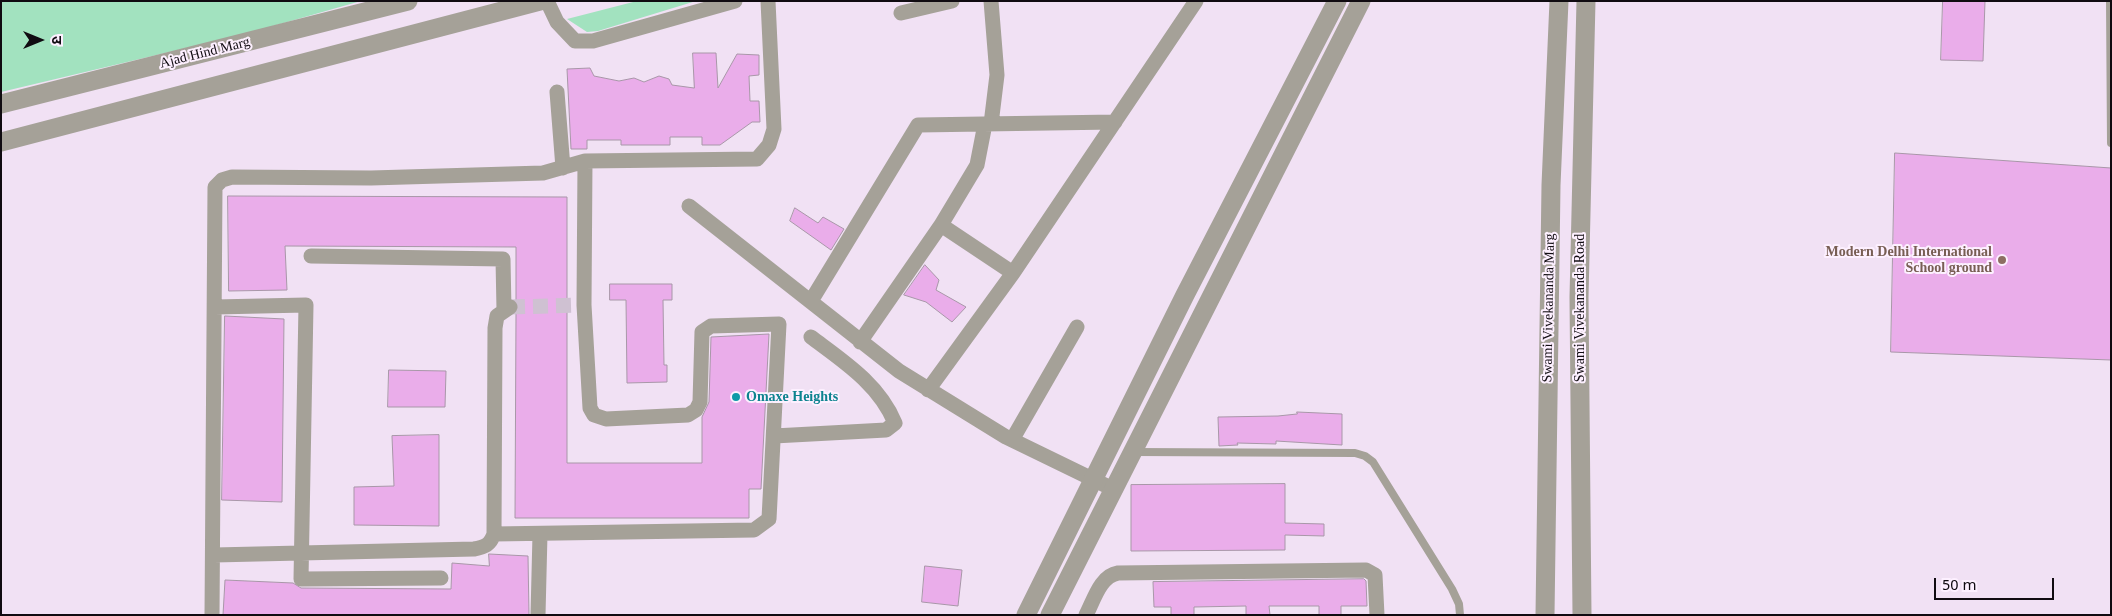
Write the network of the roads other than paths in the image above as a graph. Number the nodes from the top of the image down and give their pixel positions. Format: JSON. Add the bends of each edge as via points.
{"nodes":[{"id":1,"x":408,"y":1,"type":"edge"},
{"id":2,"x":540,"y":1,"type":"edge"},
{"id":3,"x":547,"y":1,"type":"edge"},
{"id":4,"x":735,"y":1,"type":"edge"},
{"id":5,"x":768,"y":1,"type":"edge"},
{"id":6,"x":952,"y":1,"type":"edge"},
{"id":7,"x":991,"y":1,"type":"edge"},
{"id":8,"x":1196,"y":1,"type":"edge"},
{"id":9,"x":1337,"y":1,"type":"edge"},
{"id":10,"x":1361,"y":1,"type":"edge"},
{"id":11,"x":1559,"y":1,"type":"edge"},
{"id":12,"x":1586,"y":1,"type":"edge"},
{"id":13,"x":2110,"y":1,"type":"edge"},
{"id":14,"x":489,"y":8,"type":"edge"},
{"id":15,"x":901,"y":13,"type":"dead end"},
{"id":16,"x":557,"y":92,"type":"dead end"},
{"id":17,"x":1,"y":104,"type":"edge"},
{"id":18,"x":1115,"y":122,"type":"junction"},
{"id":19,"x":988,"y":124,"type":"junction"},
{"id":20,"x":1,"y":142,"type":"edge"},
{"id":21,"x":2111,"y":143,"type":"edge"},
{"id":22,"x":585,"y":161,"type":"junction"},
{"id":23,"x":563,"y":168,"type":"junction"},
{"id":24,"x":690,"y":206,"type":"dead end"},
{"id":25,"x":941,"y":225,"type":"junction"},
{"id":26,"x":311,"y":256,"type":"dead end"},
{"id":27,"x":1013,"y":273,"type":"junction"},
{"id":28,"x":811,"y":301,"type":"junction"},
{"id":29,"x":215,"y":307,"type":"junction"},
{"id":30,"x":1077,"y":327,"type":"dead end"},
{"id":31,"x":811,"y":337,"type":"dead end"},
{"id":32,"x":860,"y":342,"type":"junction"},
{"id":33,"x":928,"y":390,"type":"junction"},
{"id":34,"x":774,"y":436,"type":"junction"},
{"id":35,"x":1012,"y":440,"type":"junction"},
{"id":36,"x":1134,"y":452,"type":"junction"},
{"id":37,"x":1094,"y":480,"type":"junction"},
{"id":38,"x":1115,"y":490,"type":"junction"},
{"id":39,"x":494,"y":534,"type":"junction"},
{"id":40,"x":540,"y":534,"type":"junction"},
{"id":41,"x":301,"y":552,"type":"junction"},
{"id":42,"x":214,"y":554,"type":"junction"},
{"id":43,"x":441,"y":578,"type":"dead end"},
{"id":44,"x":212,"y":615,"type":"edge"},
{"id":45,"x":538,"y":615,"type":"edge"},
{"id":46,"x":1026,"y":615,"type":"edge"},
{"id":47,"x":1050,"y":615,"type":"edge"},
{"id":48,"x":1086,"y":615,"type":"edge"},
{"id":49,"x":1377,"y":615,"type":"edge"},
{"id":50,"x":1460,"y":615,"type":"edge"},
{"id":51,"x":1545,"y":615,"type":"edge"},
{"id":52,"x":1582,"y":615,"type":"edge"}],
"edges":[{"from":1,"to":17,"type":"street","name":"Ajad Hind Marg"},
{"from":2,"to":14,"type":"street"},
{"from":3,"to":4,"type":"street","via":[[558,22],[575,41],[593,42]]},
{"from":5,"to":22,"type":"street","via":[[774,129],[769,145],[757,159]]},
{"from":6,"to":15,"type":"street"},
{"from":7,"to":19,"type":"street","via":[[997,75]]},
{"from":8,"to":18,"type":"street"},
{"from":9,"to":37,"type":"street","via":[[1189,286]]},
{"from":10,"to":36,"type":"street"},
{"from":11,"to":51,"type":"street","name":"Swami Vivekananda Marg","via":[[1551,195]]},
{"from":12,"to":52,"type":"street","name":"Swami Vivekananda Road","via":[[1579,297]]},
{"from":13,"to":21,"type":"lane"},
{"from":14,"to":20,"type":"street"},
{"from":16,"to":23,"type":"street"},
{"from":18,"to":19,"type":"street"},
{"from":18,"to":27,"type":"street"},
{"from":19,"to":25,"type":"street","via":[[977,165]]},
{"from":19,"to":28,"type":"street","via":[[918,125]]},
{"from":22,"to":23,"type":"street"},
{"from":22,"to":34,"type":"street","via":[[584,305],[590,408],[594,415],[606,419],[688,415],[700,402],[702,332],[705,328],[780,324]]},
{"from":23,"to":29,"type":"street","via":[[542,173],[371,178],[232,177],[222,180],[215,187]]},
{"from":24,"to":28,"type":"street"},
{"from":25,"to":27,"type":"street"},
{"from":25,"to":32,"type":"street"},
{"from":26,"to":39,"type":"street","via":[[503,259],[507,308],[497,316],[495,328]]},
{"from":27,"to":33,"type":"street"},
{"from":28,"to":32,"type":"street"},
{"from":29,"to":41,"type":"street","via":[[306,305]]},
{"from":29,"to":42,"type":"street"},
{"from":30,"to":35,"type":"street"},
{"from":31,"to":34,"type":"street","via":[[864,377],[896,423],[886,430]]},
{"from":32,"to":33,"type":"street"},
{"from":33,"to":35,"type":"street"},
{"from":34,"to":40,"type":"street","via":[[770,514],[762,526],[754,530]]},
{"from":35,"to":37,"type":"street"},
{"from":36,"to":38,"type":"street"},
{"from":36,"to":50,"type":"lane","via":[[1311,452],[1365,456],[1383,477],[1452,589]]},
{"from":37,"to":38,"type":"street"},
{"from":37,"to":46,"type":"street"},
{"from":38,"to":47,"type":"street"},
{"from":39,"to":40,"type":"street"},
{"from":39,"to":41,"type":"street","via":[[484,548],[474,549]]},
{"from":40,"to":45,"type":"street"},
{"from":41,"to":42,"type":"street"},
{"from":41,"to":43,"type":"street","via":[[301,579]]},
{"from":42,"to":44,"type":"street"},
{"from":48,"to":49,"type":"street","via":[[1111,574],[1366,570],[1375,575]]}]}
